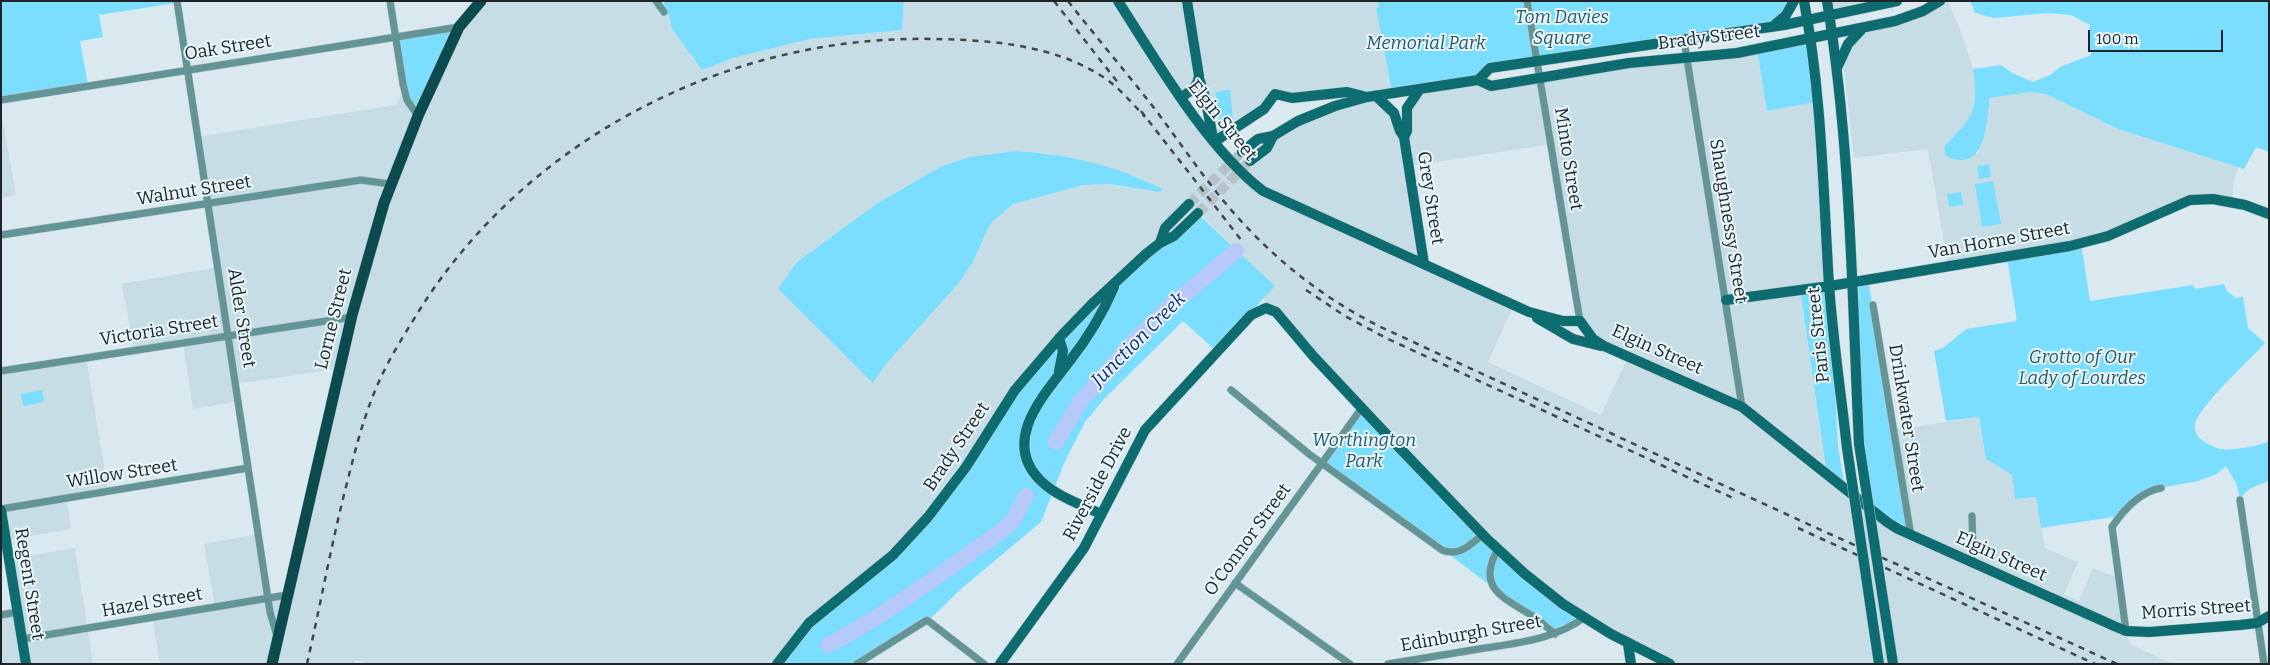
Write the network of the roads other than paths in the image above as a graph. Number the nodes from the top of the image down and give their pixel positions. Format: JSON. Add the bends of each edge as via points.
{"nodes":[{"id":1,"x":177,"y":1,"type":"edge"},
{"id":2,"x":390,"y":1,"type":"edge"},
{"id":3,"x":481,"y":1,"type":"edge"},
{"id":4,"x":656,"y":1,"type":"edge"},
{"id":5,"x":1118,"y":1,"type":"edge"},
{"id":6,"x":1187,"y":1,"type":"edge"},
{"id":7,"x":1527,"y":1,"type":"edge"},
{"id":8,"x":1794,"y":1,"type":"edge"},
{"id":9,"x":1804,"y":1,"type":"edge"},
{"id":10,"x":1827,"y":1,"type":"edge"},
{"id":11,"x":1897,"y":1,"type":"edge"},
{"id":12,"x":1940,"y":1,"type":"edge"},
{"id":13,"x":664,"y":12,"type":"dead end"},
{"id":14,"x":1830,"y":16,"type":"junction"},
{"id":15,"x":1808,"y":20,"type":"junction"},
{"id":16,"x":459,"y":27,"type":"junction"},
{"id":17,"x":1772,"y":27,"type":"junction"},
{"id":18,"x":1863,"y":28,"type":"junction"},
{"id":19,"x":1832,"y":35,"type":"junction"},
{"id":20,"x":396,"y":36,"type":"junction"},
{"id":21,"x":1812,"y":39,"type":"junction"},
{"id":22,"x":1684,"y":40,"type":"junction"},
{"id":23,"x":1687,"y":58,"type":"junction"},
{"id":24,"x":1536,"y":61,"type":"junction"},
{"id":25,"x":187,"y":69,"type":"junction"},
{"id":26,"x":1836,"y":69,"type":"junction"},
{"id":27,"x":1199,"y":78,"type":"junction"},
{"id":28,"x":1539,"y":78,"type":"junction"},
{"id":29,"x":1478,"y":80,"type":"junction"},
{"id":30,"x":1420,"y":89,"type":"junction"},
{"id":31,"x":1182,"y":97,"type":"junction"},
{"id":32,"x":1372,"y":97,"type":"junction"},
{"id":33,"x":1,"y":100,"type":"edge"},
{"id":34,"x":418,"y":116,"type":"junction"},
{"id":35,"x":1273,"y":136,"type":"junction"},
{"id":36,"x":1404,"y":137,"type":"junction"},
{"id":37,"x":1214,"y":142,"type":"junction"},
{"id":38,"x":1242,"y":152,"type":"tunnel mouth"},
{"id":39,"x":1250,"y":161,"type":"tunnel mouth"},
{"id":40,"x":390,"y":184,"type":"junction"},
{"id":41,"x":208,"y":204,"type":"junction"},
{"id":42,"x":1189,"y":204,"type":"tunnel mouth"},
{"id":43,"x":1198,"y":213,"type":"tunnel mouth"},
{"id":44,"x":2269,"y":214,"type":"edge"},
{"id":45,"x":1,"y":235,"type":"edge"},
{"id":46,"x":1160,"y":243,"type":"junction"},
{"id":47,"x":1424,"y":264,"type":"junction"},
{"id":48,"x":1116,"y":282,"type":"junction"},
{"id":49,"x":1852,"y":282,"type":"junction"},
{"id":50,"x":1830,"y":286,"type":"junction"},
{"id":51,"x":1726,"y":300,"type":"junction"},
{"id":52,"x":1873,"y":305,"type":"dead end"},
{"id":53,"x":1529,"y":312,"type":"junction"},
{"id":54,"x":352,"y":317,"type":"junction"},
{"id":55,"x":1580,"y":321,"type":"junction"},
{"id":56,"x":229,"y":336,"type":"junction"},
{"id":57,"x":1059,"y":338,"type":"junction"},
{"id":58,"x":1604,"y":346,"type":"junction"},
{"id":59,"x":1,"y":371,"type":"edge"},
{"id":60,"x":1056,"y":376,"type":"junction"},
{"id":61,"x":1231,"y":390,"type":"dead end"},
{"id":62,"x":1742,"y":407,"type":"junction"},
{"id":63,"x":1361,"y":409,"type":"junction"},
{"id":64,"x":1322,"y":464,"type":"junction"},
{"id":65,"x":248,"y":468,"type":"junction"},
{"id":66,"x":2161,"y":488,"type":"dead end"},
{"id":67,"x":2240,"y":500,"type":"dead end"},
{"id":68,"x":1,"y":509,"type":"edge"},
{"id":69,"x":1101,"y":514,"type":"junction"},
{"id":70,"x":1972,"y":516,"type":"dead end"},
{"id":71,"x":1483,"y":534,"type":"junction"},
{"id":72,"x":1911,"y":536,"type":"junction"},
{"id":73,"x":1498,"y":549,"type":"junction"},
{"id":74,"x":1970,"y":561,"type":"junction"},
{"id":75,"x":1235,"y":583,"type":"junction"},
{"id":76,"x":287,"y":595,"type":"junction"},
{"id":77,"x":269,"y":598,"type":"junction"},
{"id":78,"x":18,"y":612,"type":"junction"},
{"id":79,"x":1,"y":615,"type":"edge"},
{"id":80,"x":2269,"y":616,"type":"edge"},
{"id":81,"x":1585,"y":617,"type":"junction"},
{"id":82,"x":2269,"y":621,"type":"edge"},
{"id":83,"x":2256,"y":623,"type":"junction"},
{"id":84,"x":2126,"y":631,"type":"junction"},
{"id":85,"x":1556,"y":634,"type":"junction"},
{"id":86,"x":22,"y":639,"type":"junction"},
{"id":87,"x":278,"y":639,"type":"junction"},
{"id":88,"x":1628,"y":644,"type":"junction"},
{"id":89,"x":26,"y":664,"type":"edge"},
{"id":90,"x":272,"y":664,"type":"edge"},
{"id":91,"x":777,"y":664,"type":"edge"},
{"id":92,"x":857,"y":664,"type":"edge"},
{"id":93,"x":984,"y":664,"type":"edge"},
{"id":94,"x":1000,"y":664,"type":"edge"},
{"id":95,"x":1177,"y":664,"type":"edge"},
{"id":96,"x":1350,"y":664,"type":"edge"},
{"id":97,"x":1388,"y":664,"type":"edge"},
{"id":98,"x":1631,"y":664,"type":"edge"},
{"id":99,"x":1670,"y":664,"type":"edge"},
{"id":100,"x":1879,"y":664,"type":"edge"},
{"id":101,"x":1893,"y":664,"type":"edge"},
{"id":102,"x":2264,"y":664,"type":"edge"}],
"edges":[{"from":1,"to":25,"type":"street","name":"Alder Street"},
{"from":2,"to":20,"type":"street"},
{"from":3,"to":16,"type":"main road","name":"Lorne Street"},
{"from":4,"to":13,"type":"street"},
{"from":5,"to":31,"type":"main road","name":"Elgin Street"},
{"from":6,"to":27,"type":"main road"},
{"from":7,"to":24,"type":"street","name":"Minto Street"},
{"from":8,"to":17,"type":"main road","via":[[1786,16]]},
{"from":9,"to":15,"type":"main road","name":"Paris Street"},
{"from":10,"to":14,"type":"main road","name":"Paris Street"},
{"from":11,"to":14,"type":"main road","name":"Brady Street"},
{"from":12,"to":18,"type":"main road","name":"Brady Street","via":[[1895,21]]},
{"from":14,"to":15,"type":"main road","name":"Brady Street"},
{"from":14,"to":19,"type":"main road","name":"Paris Street"},
{"from":15,"to":17,"type":"main road","name":"Brady Street"},
{"from":15,"to":21,"type":"main road","name":"Paris Street"},
{"from":16,"to":20,"type":"street","name":"Oak Street"},
{"from":16,"to":34,"type":"main road","name":"Lorne Street"},
{"from":17,"to":22,"type":"main road","name":"Brady Street"},
{"from":18,"to":19,"type":"main road","name":"Brady Street"},
{"from":18,"to":26,"type":"main road","via":[[1848,44]]},
{"from":19,"to":21,"type":"main road","name":"Brady Street"},
{"from":19,"to":26,"type":"main road","name":"Paris Street"},
{"from":20,"to":25,"type":"street","name":"Oak Street"},
{"from":20,"to":34,"type":"street","via":[[405,95]]},
{"from":21,"to":23,"type":"main road","name":"Brady Street","via":[[1737,53]]},
{"from":21,"to":50,"type":"main road","name":"Paris Street","via":[[1825,182]]},
{"from":22,"to":23,"type":"street","name":"Shaughnessy Street"},
{"from":22,"to":24,"type":"main road","name":"Brady Street"},
{"from":23,"to":28,"type":"main road","name":"Brady Street"},
{"from":23,"to":51,"type":"street","name":"Shaughnessy Street"},
{"from":24,"to":28,"type":"street","name":"Minto Street"},
{"from":24,"to":29,"type":"main road","name":"Brady Street","via":[[1490,68]]},
{"from":25,"to":33,"type":"street","name":"Oak Street"},
{"from":25,"to":41,"type":"street","name":"Alder Street"},
{"from":26,"to":49,"type":"main road","name":"Paris Street","via":[[1848,186]]},
{"from":27,"to":31,"type":"main road","via":[[1194,89]]},
{"from":27,"to":37,"type":"main road"},
{"from":28,"to":29,"type":"main road","name":"Brady Street","via":[[1492,86]]},
{"from":28,"to":55,"type":"street","name":"Minto Street"},
{"from":29,"to":30,"type":"main road","name":"Brady Street"},
{"from":30,"to":32,"type":"main road","name":"Brady Street"},
{"from":30,"to":36,"type":"main road","via":[[1406,108],[1407,131]]},
{"from":31,"to":37,"type":"main road","name":"Elgin Street"},
{"from":32,"to":35,"type":"main road","name":"Brady Street","via":[[1315,113]]},
{"from":32,"to":36,"type":"main road","via":[[1394,113]]},
{"from":32,"to":37,"type":"main road","via":[[1347,92],[1292,98],[1275,94],[1264,109]]},
{"from":34,"to":40,"type":"main road","name":"Lorne Street"},
{"from":35,"to":38,"type":"main road","name":"Brady Street","via":[[1258,139]]},
{"from":35,"to":39,"type":"main road","name":"Brady Street","via":[[1267,148]]},
{"from":36,"to":47,"type":"main road","name":"Grey Street"},
{"from":37,"to":47,"type":"main road","name":"Elgin Street","via":[[1263,191]]},
{"from":40,"to":41,"type":"street","name":"Walnut Street","via":[[361,180]]},
{"from":40,"to":54,"type":"main road","name":"Lorne Street"},
{"from":41,"to":45,"type":"street","name":"Walnut Street"},
{"from":41,"to":56,"type":"street","name":"Alder Street"},
{"from":42,"to":46,"type":"main road","name":"Brady Street","via":[[1165,228]]},
{"from":43,"to":46,"type":"main road","name":"Brady Street","via":[[1174,236]]},
{"from":44,"to":49,"type":"main road","name":"Van Horne Street","via":[[2213,199],[2190,200],[2093,241]]},
{"from":46,"to":48,"type":"main road","name":"Brady Street"},
{"from":47,"to":53,"type":"main road","name":"Elgin Street"},
{"from":48,"to":57,"type":"main road","name":"Brady Street"},
{"from":48,"to":60,"type":"main road","via":[[1088,336]]},
{"from":49,"to":50,"type":"main road","name":"Van Horne Street"},
{"from":49,"to":101,"type":"main road","name":"Paris Street","bridge":true,"via":[[1859,444]]},
{"from":50,"to":51,"type":"main road","name":"Van Horne Street"},
{"from":50,"to":100,"type":"main road","name":"Paris Street","bridge":true,"via":[[1847,448]]},
{"from":51,"to":62,"type":"street","name":"Shaughnessy Street"},
{"from":52,"to":72,"type":"street","name":"Drinkwater Street"},
{"from":53,"to":55,"type":"main road","name":"Elgin Street","via":[[1563,321]]},
{"from":53,"to":58,"type":"main road","via":[[1573,339]]},
{"from":54,"to":56,"type":"street","name":"Victoria Street"},
{"from":54,"to":76,"type":"main road","name":"Lorne Street"},
{"from":55,"to":58,"type":"main road","name":"Elgin Street","via":[[1593,339]]},
{"from":56,"to":59,"type":"street","name":"Victoria Street"},
{"from":56,"to":65,"type":"street","name":"Alder Street"},
{"from":57,"to":60,"type":"main road","via":[[1063,351]]},
{"from":57,"to":91,"type":"main road","name":"Brady Street","via":[[1015,390],[966,467],[928,517],[893,556],[809,623]]},
{"from":58,"to":62,"type":"main road","name":"Elgin Street"},
{"from":60,"to":69,"type":"main road","via":[[1026,428],[1027,460],[1034,474],[1050,489]]},
{"from":61,"to":64,"type":"street"},
{"from":62,"to":72,"type":"main road","name":"Elgin Street","via":[[1887,522]]},
{"from":63,"to":64,"type":"street","name":"O'Connor Street"},
{"from":63,"to":69,"type":"main road","name":"Riverside Drive","via":[[1276,312],[1259,309],[1145,430]]},
{"from":63,"to":71,"type":"main road"},
{"from":64,"to":71,"type":"street","via":[[1449,553],[1460,551]]},
{"from":64,"to":75,"type":"street","name":"O'Connor Street"},
{"from":65,"to":68,"type":"street","name":"Willow Street"},
{"from":65,"to":77,"type":"street","name":"Alder Street"},
{"from":66,"to":84,"type":"street","via":[[2138,498],[2112,527]]},
{"from":67,"to":83,"type":"street"},
{"from":68,"to":78,"type":"main road","name":"Regent Street"},
{"from":69,"to":94,"type":"main road","name":"Riverside Drive","via":[[1084,548]]},
{"from":70,"to":74,"type":"street","via":[[1973,552]]},
{"from":71,"to":73,"type":"main road"},
{"from":72,"to":74,"type":"main road","name":"Elgin Street"},
{"from":73,"to":81,"type":"main road","via":[[1546,591]]},
{"from":73,"to":85,"type":"street","via":[[1489,567],[1492,586],[1497,593]]},
{"from":74,"to":84,"type":"main road","name":"Elgin Street"},
{"from":75,"to":95,"type":"street","name":"O'Connor Street"},
{"from":75,"to":96,"type":"street"},
{"from":76,"to":77,"type":"street","name":"Hazel Street"},
{"from":76,"to":87,"type":"main road","name":"Lorne Street"},
{"from":77,"to":86,"type":"street","name":"Hazel Street"},
{"from":77,"to":87,"type":"street","name":"Alder Street"},
{"from":78,"to":79,"type":"street"},
{"from":78,"to":86,"type":"main road","name":"Regent Street"},
{"from":80,"to":83,"type":"main road"},
{"from":81,"to":85,"type":"street","name":"Edinburgh Street"},
{"from":81,"to":88,"type":"main road"},
{"from":82,"to":83,"type":"street","name":"Morris Street"},
{"from":83,"to":84,"type":"main road","name":"Morris Street"},
{"from":83,"to":102,"type":"street"},
{"from":85,"to":97,"type":"street","name":"Edinburgh Street"},
{"from":86,"to":89,"type":"main road","name":"Regent Street"},
{"from":87,"to":90,"type":"main road","name":"Lorne Street"},
{"from":88,"to":98,"type":"main road"},
{"from":88,"to":99,"type":"main road"},
{"from":92,"to":93,"type":"street","via":[[928,620]]}]}
